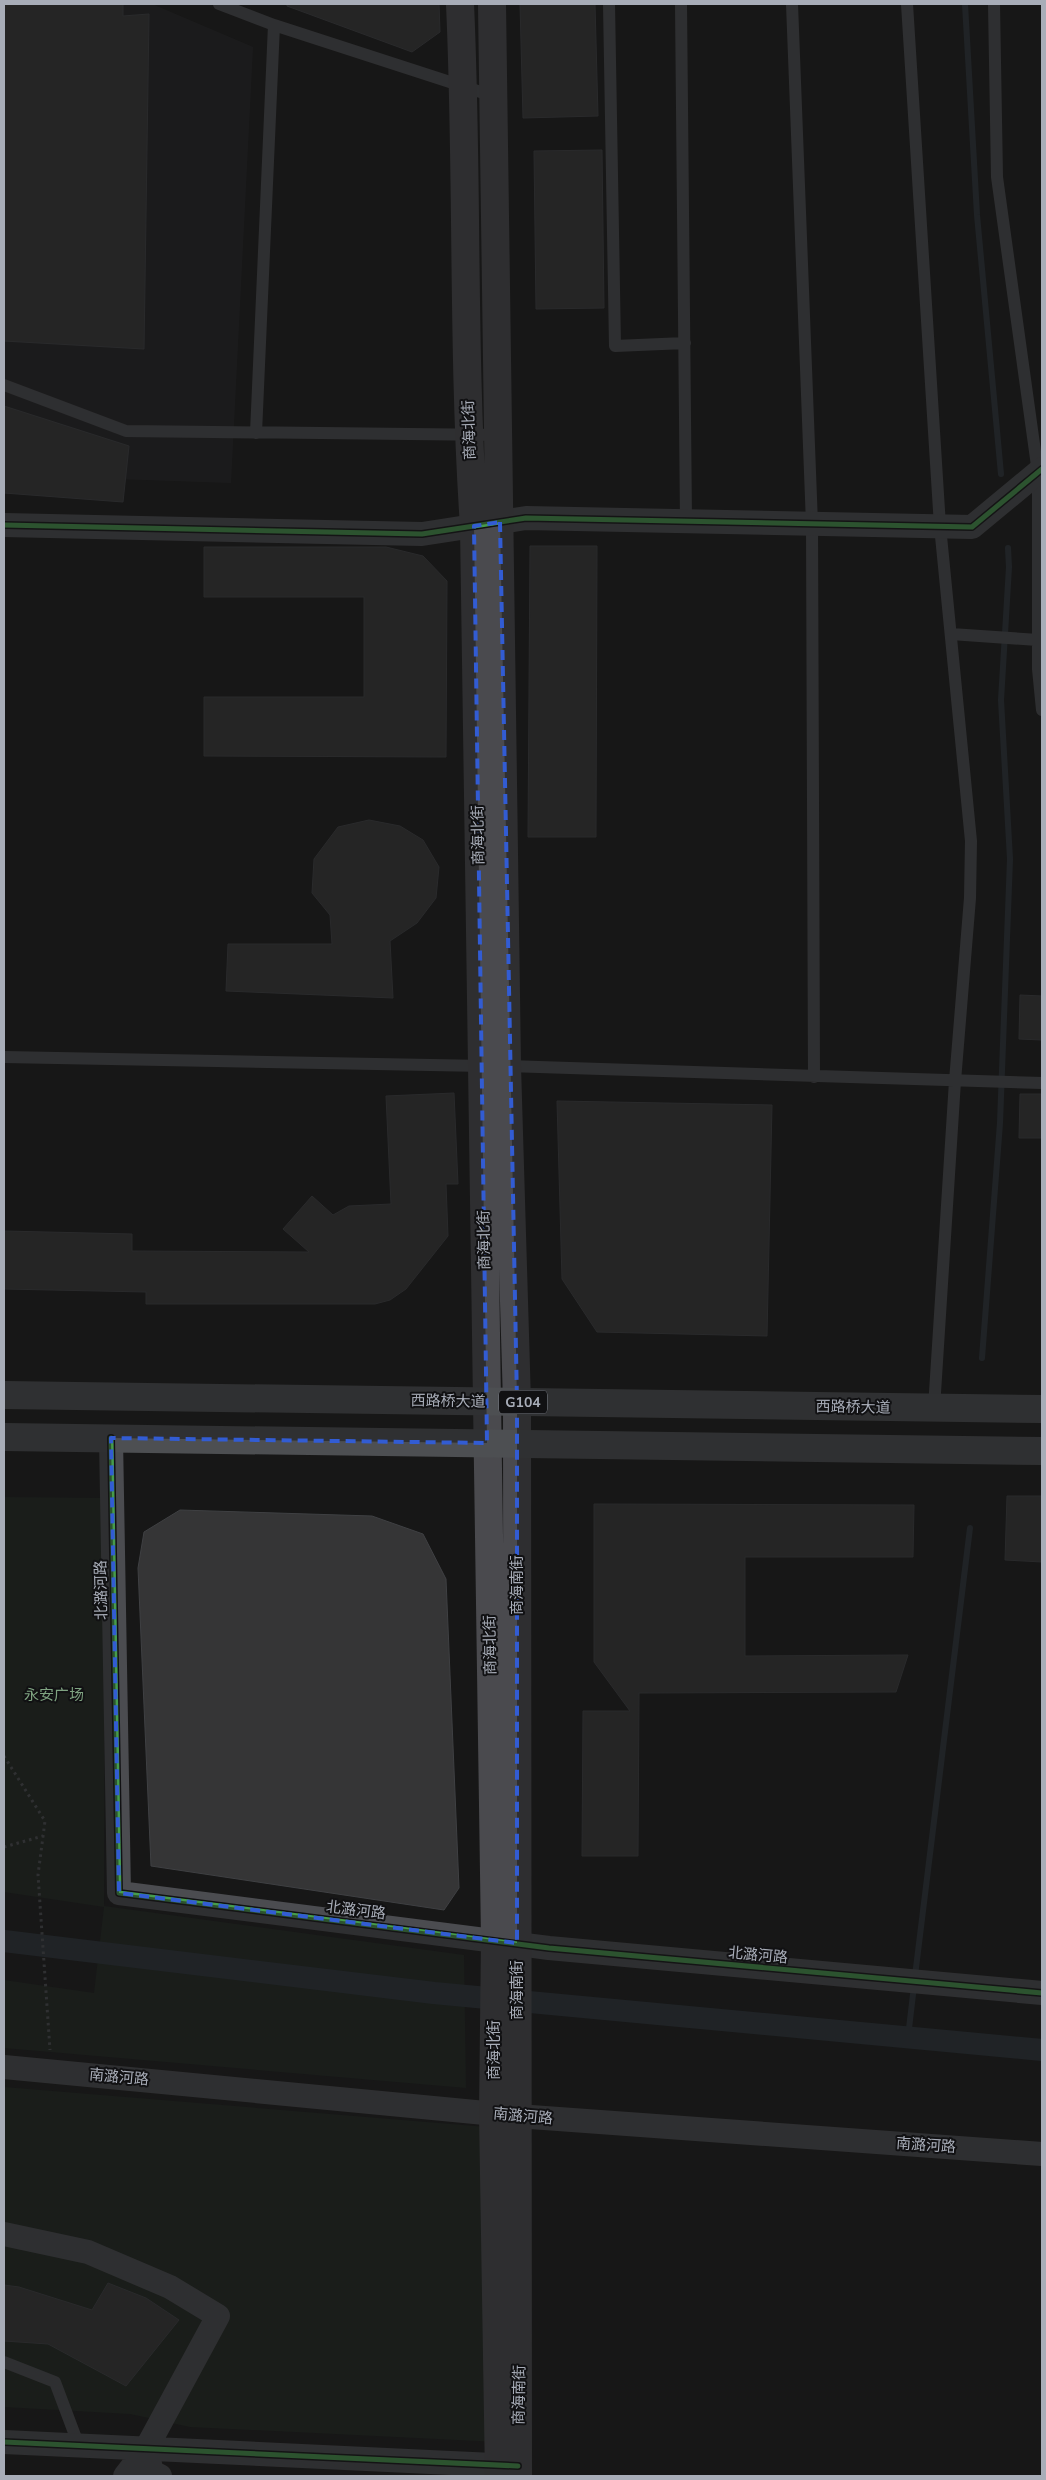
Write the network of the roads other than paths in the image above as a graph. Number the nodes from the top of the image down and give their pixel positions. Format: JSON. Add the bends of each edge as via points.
{"nodes":[{"id":1,"x":219,"y":4,"type":"edge"},
{"id":2,"x":460,"y":4,"type":"edge"},
{"id":3,"x":492,"y":4,"type":"edge"},
{"id":4,"x":609,"y":4,"type":"edge"},
{"id":5,"x":681,"y":4,"type":"edge"},
{"id":6,"x":792,"y":4,"type":"edge"},
{"id":7,"x":907,"y":4,"type":"edge"},
{"id":8,"x":994,"y":4,"type":"edge"},
{"id":9,"x":274,"y":25,"type":"junction"},
{"id":10,"x":464,"y":87,"type":"junction"},
{"id":11,"x":493,"y":96,"type":"junction"},
{"id":12,"x":684,"y":343,"type":"junction"},
{"id":13,"x":4,"y":385,"type":"edge"},
{"id":14,"x":256,"y":432,"type":"junction"},
{"id":15,"x":468,"y":435,"type":"junction"},
{"id":16,"x":499,"y":435,"type":"junction"},
{"id":17,"x":1040,"y":471,"type":"edge"},
{"id":18,"x":686,"y":521,"type":"junction"},
{"id":19,"x":487,"y":524,"type":"junction"},
{"id":20,"x":812,"y":524,"type":"junction"},
{"id":21,"x":4,"y":525,"type":"edge"},
{"id":22,"x":940,"y":526,"type":"junction"},
{"id":23,"x":1040,"y":556,"type":"edge"},
{"id":24,"x":951,"y":634,"type":"junction"},
{"id":25,"x":1038,"y":640,"type":"junction"},
{"id":26,"x":1040,"y":669,"type":"edge"},
{"id":27,"x":1042,"y":710,"type":"edge"},
{"id":28,"x":4,"y":1057,"type":"edge"},
{"id":29,"x":481,"y":1066,"type":"junction"},
{"id":30,"x":508,"y":1066,"type":"junction"},
{"id":31,"x":814,"y":1076,"type":"junction"},
{"id":32,"x":955,"y":1081,"type":"junction"},
{"id":33,"x":1042,"y":1084,"type":"edge"},
{"id":34,"x":4,"y":1395,"type":"edge"},
{"id":35,"x":486,"y":1402,"type":"junction"},
{"id":36,"x":517,"y":1402,"type":"junction"},
{"id":37,"x":934,"y":1408,"type":"junction"},
{"id":38,"x":1042,"y":1409,"type":"edge"},
{"id":39,"x":4,"y":1437,"type":"edge"},
{"id":40,"x":111,"y":1438,"type":"junction"},
{"id":41,"x":488,"y":1443,"type":"junction"},
{"id":42,"x":517,"y":1444,"type":"junction"},
{"id":43,"x":1042,"y":1451,"type":"edge"},
{"id":44,"x":506,"y":1948,"type":"junction"},
{"id":45,"x":1042,"y":1993,"type":"edge"},
{"id":46,"x":4,"y":2067,"type":"edge"},
{"id":47,"x":505,"y":2114,"type":"junction"},
{"id":48,"x":1042,"y":2154,"type":"edge"},
{"id":49,"x":4,"y":2234,"type":"edge"},
{"id":50,"x":4,"y":2362,"type":"edge"},
{"id":51,"x":4,"y":2442,"type":"edge"},
{"id":52,"x":79,"y":2446,"type":"junction"},
{"id":53,"x":146,"y":2449,"type":"junction"},
{"id":54,"x":452,"y":2470,"type":"edge"},
{"id":55,"x":508,"y":2471,"type":"edge"},
{"id":56,"x":125,"y":2476,"type":"edge"},
{"id":57,"x":160,"y":2476,"type":"edge"}],
"edges":[{"from":1,"to":9,"type":"lane"},
{"from":2,"to":10,"type":"main road","name":"商海北街"},
{"from":3,"to":11,"type":"main road","name":"商海北街"},
{"from":4,"to":12,"type":"lane","via":[[615,346]]},
{"from":5,"to":12,"type":"lane"},
{"from":6,"to":20,"type":"lane"},
{"from":7,"to":22,"type":"lane"},
{"from":8,"to":17,"type":"lane","via":[[997,177]]},
{"from":9,"to":10,"type":"lane"},
{"from":9,"to":14,"type":"lane"},
{"from":10,"to":11,"type":"lane"},
{"from":10,"to":15,"type":"main road","name":"商海北街"},
{"from":11,"to":16,"type":"main road","name":"商海北街"},
{"from":12,"to":18,"type":"lane"},
{"from":13,"to":14,"type":"lane","via":[[126,431]]},
{"from":14,"to":15,"type":"lane"},
{"from":15,"to":16,"type":"lane"},
{"from":15,"to":19,"type":"main road","name":"商海北街"},
{"from":16,"to":19,"type":"main road","name":"商海北街"},
{"from":17,"to":22,"type":"street","via":[[972,527]]},
{"from":17,"to":23,"type":"lane"},
{"from":18,"to":19,"type":"street","via":[[526,518]]},
{"from":18,"to":20,"type":"street"},
{"from":19,"to":21,"type":"street","via":[[422,534]]},
{"from":19,"to":29,"type":"main road","name":"商海北街"},
{"from":19,"to":30,"type":"main road","name":"商海北街"},
{"from":20,"to":22,"type":"street"},
{"from":20,"to":31,"type":"lane"},
{"from":22,"to":24,"type":"lane"},
{"from":23,"to":25,"type":"lane"},
{"from":24,"to":25,"type":"lane"},
{"from":24,"to":32,"type":"lane","via":[[971,841],[970,898]]},
{"from":25,"to":26,"type":"lane"},
{"from":26,"to":27,"type":"lane"},
{"from":28,"to":29,"type":"lane"},
{"from":29,"to":30,"type":"lane"},
{"from":29,"to":35,"type":"main road","name":"商海北街"},
{"from":30,"to":31,"type":"lane"},
{"from":30,"to":36,"type":"main road","name":"商海北街"},
{"from":31,"to":32,"type":"lane"},
{"from":32,"to":33,"type":"lane"},
{"from":32,"to":37,"type":"lane"},
{"from":34,"to":35,"type":"main road","name":"西路桥大道","number":"G104"},
{"from":35,"to":36,"type":"main road","name":"西路桥大道","number":"G104"},
{"from":35,"to":41,"type":"main road","name":"商海北街"},
{"from":36,"to":37,"type":"main road","name":"西路桥大道","number":"G104"},
{"from":36,"to":42,"type":"main road","name":"商海北街"},
{"from":37,"to":38,"type":"main road","name":"西路桥大道","number":"G104"},
{"from":39,"to":40,"type":"main road"},
{"from":40,"to":41,"type":"main road"},
{"from":40,"to":44,"type":"street","name":"北潞河路","via":[[119,1893]]},
{"from":41,"to":42,"type":"main road"},
{"from":41,"to":44,"type":"main road","name":"商海北街"},
{"from":42,"to":43,"type":"main road"},
{"from":42,"to":44,"type":"main road","name":"商海南街"},
{"from":44,"to":45,"type":"street","name":"北潞河路"},
{"from":44,"to":47,"type":"main road","name":"商海南街"},
{"from":46,"to":47,"type":"street","name":"南潞河路"},
{"from":47,"to":48,"type":"street","name":"南潞河路"},
{"from":47,"to":55,"type":"main road","name":"商海南街","via":[[519,2382]]},
{"from":49,"to":53,"type":"street","via":[[88,2252],[170,2286],[218,2316]]},
{"from":50,"to":52,"type":"lane","via":[[55,2382]]},
{"from":51,"to":52,"type":"street"},
{"from":52,"to":53,"type":"street"},
{"from":53,"to":54,"type":"street"},
{"from":53,"to":56,"type":"street"},
{"from":53,"to":57,"type":"street","via":[[152,2472]]},
{"from":54,"to":55,"type":"street"}]}
